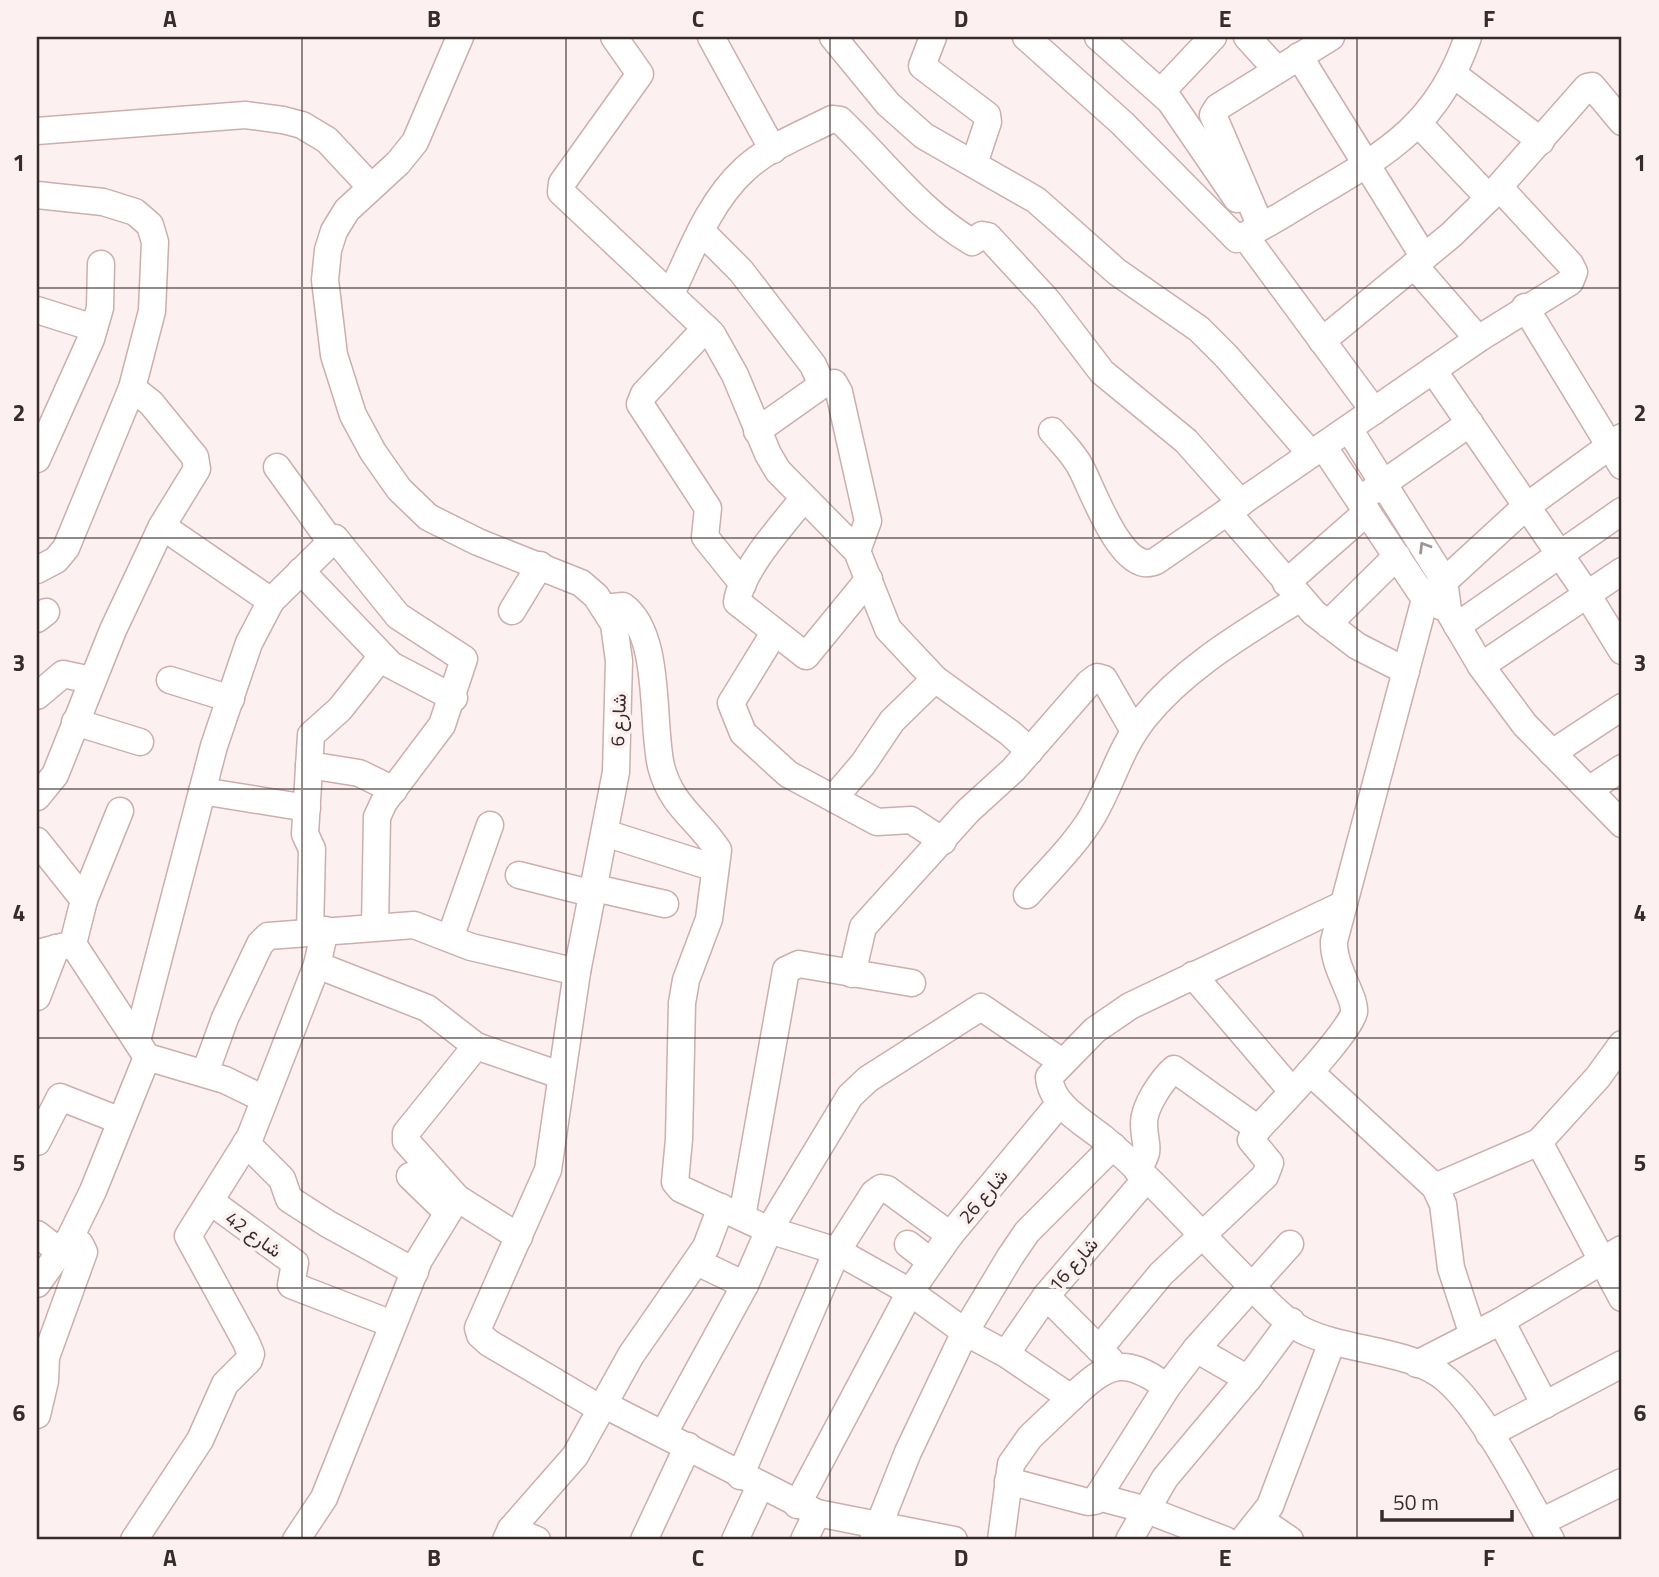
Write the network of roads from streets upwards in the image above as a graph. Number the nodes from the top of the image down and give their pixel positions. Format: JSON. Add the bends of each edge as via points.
{"nodes":[{"id":1,"x":460,"y":37,"type":"edge"},
{"id":2,"x":614,"y":37,"type":"edge"},
{"id":3,"x":712,"y":37,"type":"edge"},
{"id":4,"x":833,"y":37,"type":"edge"},
{"id":5,"x":933,"y":37,"type":"edge"},
{"id":6,"x":1026,"y":37,"type":"edge"},
{"id":7,"x":1098,"y":37,"type":"edge"},
{"id":8,"x":1213,"y":37,"type":"edge"},
{"id":9,"x":1247,"y":37,"type":"edge"},
{"id":10,"x":1331,"y":37,"type":"edge"},
{"id":11,"x":1468,"y":37,"type":"edge"},
{"id":12,"x":1299,"y":56,"type":"junction"},
{"id":13,"x":1276,"y":70,"type":"junction"},
{"id":14,"x":1453,"y":74,"type":"junction"},
{"id":15,"x":1161,"y":92,"type":"junction"},
{"id":16,"x":1622,"y":122,"type":"edge"},
{"id":17,"x":1418,"y":123,"type":"junction"},
{"id":18,"x":37,"y":131,"type":"edge"},
{"id":19,"x":1541,"y":141,"type":"junction"},
{"id":20,"x":773,"y":150,"type":"junction"},
{"id":21,"x":974,"y":164,"type":"junction"},
{"id":22,"x":1366,"y":166,"type":"junction"},
{"id":23,"x":370,"y":186,"type":"junction"},
{"id":24,"x":1494,"y":193,"type":"junction"},
{"id":25,"x":37,"y":195,"type":"edge"},
{"id":26,"x":1248,"y":196,"type":"junction"},
{"id":27,"x":701,"y":231,"type":"junction"},
{"id":28,"x":1253,"y":231,"type":"junction"},
{"id":29,"x":1419,"y":261,"type":"junction"},
{"id":30,"x":102,"y":264,"type":"dead end"},
{"id":31,"x":671,"y":294,"type":"junction"},
{"id":32,"x":1525,"y":307,"type":"junction"},
{"id":33,"x":37,"y":310,"type":"edge"},
{"id":34,"x":94,"y":328,"type":"junction"},
{"id":35,"x":706,"y":328,"type":"junction"},
{"id":36,"x":1478,"y":339,"type":"junction"},
{"id":37,"x":1322,"y":341,"type":"junction"},
{"id":38,"x":1433,"y":370,"type":"junction"},
{"id":39,"x":822,"y":385,"type":"junction"},
{"id":40,"x":132,"y":388,"type":"junction"},
{"id":41,"x":1374,"y":411,"type":"junction"},
{"id":42,"x":1470,"y":423,"type":"junction"},
{"id":43,"x":1349,"y":429,"type":"junction"},
{"id":44,"x":757,"y":430,"type":"junction"},
{"id":45,"x":1052,"y":431,"type":"dead end"},
{"id":46,"x":1317,"y":450,"type":"junction"},
{"id":47,"x":1618,"y":450,"type":"edge"},
{"id":48,"x":37,"y":459,"type":"edge"},
{"id":49,"x":277,"y":467,"type":"dead end"},
{"id":50,"x":1383,"y":483,"type":"junction"},
{"id":51,"x":804,"y":498,"type":"junction"},
{"id":52,"x":1363,"y":506,"type":"junction"},
{"id":53,"x":1527,"y":506,"type":"junction"},
{"id":54,"x":1234,"y":508,"type":"junction"},
{"id":55,"x":1622,"y":511,"type":"edge"},
{"id":56,"x":162,"y":526,"type":"junction"},
{"id":57,"x":331,"y":542,"type":"junction"},
{"id":58,"x":857,"y":551,"type":"junction"},
{"id":59,"x":1559,"y":554,"type":"junction"},
{"id":60,"x":1397,"y":556,"type":"junction"},
{"id":61,"x":540,"y":565,"type":"junction"},
{"id":62,"x":37,"y":570,"type":"edge"},
{"id":63,"x":301,"y":571,"type":"junction"},
{"id":64,"x":1622,"y":571,"type":"edge"},
{"id":65,"x":869,"y":579,"type":"junction"},
{"id":66,"x":1444,"y":580,"type":"junction"},
{"id":67,"x":743,"y":584,"type":"junction"},
{"id":68,"x":1293,"y":590,"type":"junction"},
{"id":69,"x":1587,"y":594,"type":"junction"},
{"id":70,"x":271,"y":601,"type":"junction"},
{"id":71,"x":604,"y":608,"type":"junction"},
{"id":72,"x":512,"y":611,"type":"dead end"},
{"id":73,"x":1443,"y":611,"type":"junction"},
{"id":74,"x":1328,"y":624,"type":"junction"},
{"id":75,"x":774,"y":633,"type":"junction"},
{"id":76,"x":1622,"y":651,"type":"edge"},
{"id":77,"x":382,"y":656,"type":"junction"},
{"id":78,"x":1481,"y":666,"type":"junction"},
{"id":79,"x":1406,"y":671,"type":"junction"},
{"id":80,"x":935,"y":679,"type":"junction"},
{"id":81,"x":91,"y":680,"type":"junction"},
{"id":82,"x":170,"y":680,"type":"dead end"},
{"id":83,"x":37,"y":696,"type":"edge"},
{"id":84,"x":454,"y":698,"type":"junction"},
{"id":85,"x":231,"y":699,"type":"junction"},
{"id":86,"x":1622,"y":706,"type":"edge"},
{"id":87,"x":75,"y":722,"type":"junction"},
{"id":88,"x":1134,"y":731,"type":"junction"},
{"id":89,"x":140,"y":742,"type":"dead end"},
{"id":90,"x":1030,"y":751,"type":"junction"},
{"id":91,"x":1552,"y":753,"type":"junction"},
{"id":92,"x":309,"y":765,"type":"junction"},
{"id":93,"x":1622,"y":768,"type":"edge"},
{"id":94,"x":1590,"y":789,"type":"junction"},
{"id":95,"x":394,"y":790,"type":"junction"},
{"id":96,"x":202,"y":791,"type":"junction"},
{"id":97,"x":37,"y":797,"type":"edge"},
{"id":98,"x":834,"y":798,"type":"junction"},
{"id":99,"x":306,"y":808,"type":"junction"},
{"id":100,"x":120,"y":811,"type":"dead end"},
{"id":101,"x":1622,"y":824,"type":"edge"},
{"id":102,"x":491,"y":825,"type":"dead end"},
{"id":103,"x":605,"y":833,"type":"junction"},
{"id":104,"x":37,"y":841,"type":"edge"},
{"id":105,"x":943,"y":841,"type":"junction"},
{"id":106,"x":715,"y":868,"type":"junction"},
{"id":107,"x":519,"y":875,"type":"dead end"},
{"id":108,"x":595,"y":891,"type":"junction"},
{"id":109,"x":1027,"y":895,"type":"dead end"},
{"id":110,"x":84,"y":900,"type":"junction"},
{"id":111,"x":665,"y":904,"type":"dead end"},
{"id":112,"x":1344,"y":904,"type":"junction"},
{"id":113,"x":375,"y":927,"type":"junction"},
{"id":114,"x":318,"y":931,"type":"junction"},
{"id":115,"x":450,"y":938,"type":"junction"},
{"id":116,"x":55,"y":949,"type":"edge"},
{"id":117,"x":317,"y":965,"type":"junction"},
{"id":118,"x":578,"y":972,"type":"junction"},
{"id":119,"x":852,"y":974,"type":"junction"},
{"id":120,"x":1193,"y":975,"type":"junction"},
{"id":121,"x":912,"y":984,"type":"dead end"},
{"id":122,"x":37,"y":997,"type":"edge"},
{"id":123,"x":1622,"y":1044,"type":"edge"},
{"id":124,"x":476,"y":1046,"type":"junction"},
{"id":125,"x":142,"y":1049,"type":"junction"},
{"id":126,"x":1062,"y":1062,"type":"junction"},
{"id":127,"x":1310,"y":1072,"type":"junction"},
{"id":128,"x":205,"y":1073,"type":"junction"},
{"id":129,"x":560,"y":1075,"type":"junction"},
{"id":130,"x":1292,"y":1091,"type":"junction"},
{"id":131,"x":264,"y":1100,"type":"junction"},
{"id":132,"x":1060,"y":1103,"type":"junction"},
{"id":133,"x":121,"y":1121,"type":"junction"},
{"id":134,"x":1258,"y":1129,"type":"junction"},
{"id":135,"x":37,"y":1142,"type":"edge"},
{"id":136,"x":1539,"y":1142,"type":"junction"},
{"id":137,"x":246,"y":1143,"type":"junction"},
{"id":138,"x":1112,"y":1146,"type":"junction"},
{"id":139,"x":1142,"y":1175,"type":"junction"},
{"id":140,"x":410,"y":1176,"type":"dead end"},
{"id":141,"x":1436,"y":1187,"type":"junction"},
{"id":142,"x":210,"y":1201,"type":"junction"},
{"id":143,"x":452,"y":1205,"type":"junction"},
{"id":144,"x":732,"y":1212,"type":"junction"},
{"id":145,"x":769,"y":1230,"type":"junction"},
{"id":146,"x":37,"y":1234,"type":"edge"},
{"id":147,"x":950,"y":1235,"type":"junction"},
{"id":148,"x":1202,"y":1235,"type":"junction"},
{"id":149,"x":519,"y":1237,"type":"junction"},
{"id":150,"x":908,"y":1244,"type":"dead end"},
{"id":151,"x":1290,"y":1244,"type":"dead end"},
{"id":152,"x":65,"y":1245,"type":"junction"},
{"id":153,"x":837,"y":1251,"type":"junction"},
{"id":154,"x":1613,"y":1254,"type":"edge"},
{"id":155,"x":930,"y":1261,"type":"junction"},
{"id":156,"x":697,"y":1262,"type":"junction"},
{"id":157,"x":415,"y":1272,"type":"junction"},
{"id":158,"x":37,"y":1284,"type":"edge"},
{"id":159,"x":745,"y":1284,"type":"junction"},
{"id":160,"x":1251,"y":1285,"type":"junction"},
{"id":161,"x":910,"y":1292,"type":"junction"},
{"id":162,"x":1046,"y":1296,"type":"junction"},
{"id":163,"x":1622,"y":1298,"type":"edge"},
{"id":164,"x":1291,"y":1321,"type":"junction"},
{"id":165,"x":1502,"y":1321,"type":"junction"},
{"id":166,"x":392,"y":1324,"type":"junction"},
{"id":167,"x":965,"y":1332,"type":"junction"},
{"id":168,"x":1473,"y":1335,"type":"junction"},
{"id":169,"x":1332,"y":1342,"type":"junction"},
{"id":170,"x":1196,"y":1349,"type":"junction"},
{"id":171,"x":1006,"y":1354,"type":"junction"},
{"id":172,"x":1108,"y":1357,"type":"junction"},
{"id":173,"x":1417,"y":1364,"type":"junction"},
{"id":174,"x":1622,"y":1364,"type":"edge"},
{"id":175,"x":1248,"y":1379,"type":"junction"},
{"id":176,"x":1167,"y":1387,"type":"junction"},
{"id":177,"x":1071,"y":1398,"type":"junction"},
{"id":178,"x":1545,"y":1405,"type":"junction"},
{"id":179,"x":602,"y":1407,"type":"junction"},
{"id":180,"x":37,"y":1415,"type":"edge"},
{"id":181,"x":664,"y":1433,"type":"junction"},
{"id":182,"x":1489,"y":1434,"type":"junction"},
{"id":183,"x":688,"y":1446,"type":"junction"},
{"id":184,"x":750,"y":1481,"type":"junction"},
{"id":185,"x":1008,"y":1481,"type":"junction"},
{"id":186,"x":1622,"y":1482,"type":"edge"},
{"id":187,"x":1098,"y":1497,"type":"junction"},
{"id":188,"x":807,"y":1509,"type":"junction"},
{"id":189,"x":1147,"y":1510,"type":"junction"},
{"id":190,"x":1261,"y":1520,"type":"junction"},
{"id":191,"x":877,"y":1533,"type":"edge"},
{"id":192,"x":1544,"y":1534,"type":"edge"},
{"id":193,"x":508,"y":1535,"type":"edge"},
{"id":194,"x":134,"y":1540,"type":"edge"},
{"id":195,"x":296,"y":1540,"type":"edge"},
{"id":196,"x":537,"y":1540,"type":"edge"},
{"id":197,"x":643,"y":1540,"type":"edge"},
{"id":198,"x":734,"y":1540,"type":"edge"},
{"id":199,"x":804,"y":1540,"type":"edge"},
{"id":200,"x":954,"y":1540,"type":"edge"},
{"id":201,"x":1001,"y":1540,"type":"edge"},
{"id":202,"x":1129,"y":1540,"type":"edge"},
{"id":203,"x":1225,"y":1540,"type":"edge"},
{"id":204,"x":1243,"y":1540,"type":"edge"},
{"id":205,"x":1290,"y":1540,"type":"edge"}],
"edges":[{"from":1,"to":23,"type":"street","via":[[423,129],[398,163]]},
{"from":2,"to":31,"type":"street","via":[[640,74],[560,189]]},
{"from":3,"to":20,"type":"street"},
{"from":4,"to":21,"type":"street","via":[[888,104],[925,136]]},
{"from":5,"to":21,"type":"street","via":[[922,66],[987,115]]},
{"from":6,"to":28,"type":"street","via":[[1122,123],[1235,239]]},
{"from":7,"to":15,"type":"street"},
{"from":8,"to":15,"type":"street"},
{"from":9,"to":13,"type":"street"},
{"from":10,"to":12,"type":"street"},
{"from":11,"to":14,"type":"street"},
{"from":12,"to":13,"type":"street"},
{"from":12,"to":22,"type":"street"},
{"from":13,"to":26,"type":"street","via":[[1218,107],[1213,115]]},
{"from":14,"to":17,"type":"street"},
{"from":14,"to":19,"type":"street"},
{"from":15,"to":26,"type":"street","via":[[1233,196],[1241,200]]},
{"from":16,"to":19,"type":"street","via":[[1588,85]]},
{"from":17,"to":22,"type":"street"},
{"from":17,"to":24,"type":"street"},
{"from":18,"to":23,"type":"street","via":[[245,115],[283,120],[327,140]]},
{"from":19,"to":24,"type":"street"},
{"from":20,"to":27,"type":"street","via":[[736,178]]},
{"from":20,"to":54,"type":"street","via":[[832,119],[840,120],[946,225],[974,243],[982,235],[988,236],[1047,300],[1102,372],[1195,450]]},
{"from":21,"to":46,"type":"street","via":[[1036,200],[1117,272],[1199,329]]},
{"from":22,"to":28,"type":"street"},
{"from":22,"to":29,"type":"street"},
{"from":23,"to":61,"type":"street","via":[[346,210],[334,231],[325,280],[334,355],[353,415],[393,480],[428,517]]},
{"from":24,"to":29,"type":"street"},
{"from":24,"to":32,"type":"street","via":[[1574,272],[1570,282]]},
{"from":25,"to":40,"type":"street","via":[[103,202],[135,212],[150,225],[155,242],[152,311]]},
{"from":26,"to":28,"type":"street"},
{"from":27,"to":31,"type":"street"},
{"from":27,"to":39,"type":"street","via":[[741,271],[813,365]]},
{"from":28,"to":37,"type":"street"},
{"from":29,"to":36,"type":"street"},
{"from":29,"to":37,"type":"street"},
{"from":30,"to":34,"type":"street"},
{"from":31,"to":35,"type":"street"},
{"from":32,"to":36,"type":"street"},
{"from":32,"to":47,"type":"street"},
{"from":33,"to":34,"type":"street"},
{"from":34,"to":48,"type":"street"},
{"from":35,"to":44,"type":"street","via":[[735,375]]},
{"from":35,"to":67,"type":"street","via":[[644,394],[640,404],[708,508],[705,537]]},
{"from":36,"to":38,"type":"street"},
{"from":37,"to":41,"type":"street"},
{"from":38,"to":41,"type":"street"},
{"from":38,"to":42,"type":"street"},
{"from":39,"to":44,"type":"street"},
{"from":39,"to":58,"type":"street","via":[[834,383],[839,392],[867,507],[867,531]]},
{"from":40,"to":56,"type":"street","via":[[151,403],[197,464]]},
{"from":40,"to":62,"type":"street","via":[[66,548],[56,560]]},
{"from":41,"to":43,"type":"street"},
{"from":42,"to":50,"type":"street"},
{"from":42,"to":53,"type":"street"},
{"from":43,"to":46,"type":"street"},
{"from":43,"to":50,"type":"street"},
{"from":44,"to":51,"type":"street","via":[[778,471]]},
{"from":45,"to":54,"type":"street","via":[[1073,455],[1109,528],[1144,565]]},
{"from":46,"to":52,"type":"street"},
{"from":46,"to":54,"type":"street"},
{"from":47,"to":53,"type":"street"},
{"from":49,"to":57,"type":"street"},
{"from":50,"to":52,"type":"street"},
{"from":66,"to":50,"type":"street","one_way":true},
{"from":51,"to":58,"type":"street"},
{"from":51,"to":67,"type":"street"},
{"from":52,"to":60,"type":"street"},
{"from":52,"to":68,"type":"street"},
{"from":53,"to":59,"type":"street"},
{"from":53,"to":66,"type":"street"},
{"from":54,"to":68,"type":"street"},
{"from":55,"to":59,"type":"street"},
{"from":56,"to":70,"type":"street"},
{"from":56,"to":81,"type":"street"},
{"from":57,"to":63,"type":"street"},
{"from":57,"to":84,"type":"street","via":[[338,539],[409,625],[463,657]]},
{"from":58,"to":65,"type":"street"},
{"from":59,"to":69,"type":"street"},
{"from":59,"to":73,"type":"street"},
{"from":60,"to":73,"type":"street"},
{"from":60,"to":74,"type":"street"},
{"from":61,"to":71,"type":"street","via":[[581,583]]},
{"from":61,"to":72,"type":"street"},
{"from":63,"to":70,"type":"street"},
{"from":63,"to":77,"type":"street"},
{"from":64,"to":69,"type":"street"},
{"from":65,"to":75,"type":"street","via":[[806,656]]},
{"from":65,"to":80,"type":"street","via":[[888,629]]},
{"from":66,"to":73,"type":"street"},
{"from":67,"to":75,"type":"street","via":[[737,602]]},
{"from":68,"to":74,"type":"street"},
{"from":68,"to":88,"type":"street","via":[[1185,675]]},
{"from":69,"to":76,"type":"street"},
{"from":69,"to":78,"type":"street"},
{"from":70,"to":85,"type":"street","via":[[249,643]]},
{"from":71,"to":103,"type":"street","name":"شارع 6","via":[[614,624],[619,686],[616,772]]},
{"from":71,"to":106,"type":"street","via":[[623,606],[639,625],[648,653],[661,765],[676,800],[718,850]]},
{"from":73,"to":78,"type":"street"},
{"from":73,"to":79,"type":"street"},
{"from":74,"to":79,"type":"street","via":[[1357,646]]},
{"from":75,"to":98,"type":"street","via":[[731,707],[743,733],[777,764]]},
{"from":77,"to":84,"type":"street","via":[[400,671]]},
{"from":77,"to":92,"type":"street","via":[[340,709],[312,735]]},
{"from":78,"to":91,"type":"street"},
{"from":79,"to":112,"type":"street"},
{"from":80,"to":90,"type":"street"},
{"from":80,"to":98,"type":"street","via":[[892,722]]},
{"from":81,"to":83,"type":"street","via":[[64,674]]},
{"from":81,"to":87,"type":"street"},
{"from":82,"to":85,"type":"street"},
{"from":84,"to":95,"type":"street","via":[[436,737]]},
{"from":85,"to":96,"type":"street"},
{"from":86,"to":91,"type":"street"},
{"from":87,"to":89,"type":"street"},
{"from":87,"to":97,"type":"street","via":[[55,775]]},
{"from":88,"to":90,"type":"street","via":[[1108,683],[1097,677]]},
{"from":88,"to":109,"type":"street","via":[[1090,819]]},
{"from":90,"to":105,"type":"street"},
{"from":91,"to":94,"type":"street"},
{"from":92,"to":95,"type":"street","via":[[359,772]]},
{"from":92,"to":99,"type":"street"},
{"from":93,"to":94,"type":"street"},
{"from":94,"to":101,"type":"street"},
{"from":95,"to":113,"type":"street","via":[[376,825]]},
{"from":96,"to":99,"type":"street"},
{"from":96,"to":125,"type":"street"},
{"from":98,"to":105,"type":"street","via":[[877,822],[919,822]]},
{"from":99,"to":114,"type":"street"},
{"from":100,"to":110,"type":"street"},
{"from":102,"to":115,"type":"street"},
{"from":103,"to":106,"type":"street"},
{"from":103,"to":108,"type":"street","name":"شارع 6"},
{"from":104,"to":110,"type":"street"},
{"from":105,"to":119,"type":"street","via":[[863,926]]},
{"from":106,"to":144,"type":"street","via":[[709,919],[682,1003],[675,1182]]},
{"from":107,"to":108,"type":"street"},
{"from":108,"to":111,"type":"street"},
{"from":108,"to":118,"type":"street","name":"شارع 6"},
{"from":110,"to":116,"type":"street"},
{"from":112,"to":120,"type":"street"},
{"from":112,"to":127,"type":"street","via":[[1334,955],[1354,1012]]},
{"from":113,"to":114,"type":"street"},
{"from":113,"to":115,"type":"street","via":[[414,925]]},
{"from":114,"to":117,"type":"street"},
{"from":114,"to":128,"type":"street","via":[[268,936],[260,944]]},
{"from":115,"to":118,"type":"street"},
{"from":116,"to":122,"type":"street"},
{"from":116,"to":125,"type":"street"},
{"from":117,"to":124,"type":"street","via":[[427,1008]]},
{"from":117,"to":131,"type":"street"},
{"from":118,"to":129,"type":"street","name":"شارع 6"},
{"from":119,"to":121,"type":"street"},
{"from":119,"to":144,"type":"street","via":[[799,964],[786,970]]},
{"from":120,"to":126,"type":"street","via":[[1130,1006],[1095,1030]]},
{"from":120,"to":130,"type":"street"},
{"from":123,"to":136,"type":"street"},
{"from":124,"to":129,"type":"street"},
{"from":124,"to":143,"type":"street","via":[[405,1137]]},
{"from":125,"to":128,"type":"street"},
{"from":125,"to":133,"type":"street"},
{"from":126,"to":132,"type":"street","via":[[1049,1077]]},
{"from":126,"to":145,"type":"street","via":[[985,1008],[975,1009],[868,1079],[850,1096]]},
{"from":127,"to":130,"type":"street"},
{"from":127,"to":141,"type":"street"},
{"from":128,"to":131,"type":"street"},
{"from":129,"to":149,"type":"street","name":"شارع 6","via":[[548,1170]]},
{"from":130,"to":134,"type":"street"},
{"from":131,"to":137,"type":"street"},
{"from":132,"to":138,"type":"street"},
{"from":132,"to":147,"type":"street","name":"شارع 26"},
{"from":133,"to":135,"type":"street","via":[[60,1097]]},
{"from":133,"to":152,"type":"street"},
{"from":134,"to":139,"type":"street","via":[[1174,1069],[1147,1108],[1144,1125],[1149,1149]]},
{"from":134,"to":148,"type":"street","via":[[1251,1140],[1269,1163],[1265,1176]]},
{"from":136,"to":141,"type":"street"},
{"from":136,"to":154,"type":"street"},
{"from":137,"to":142,"type":"street"},
{"from":137,"to":157,"type":"street","via":[[282,1179],[289,1199]]},
{"from":138,"to":139,"type":"street"},
{"from":138,"to":167,"type":"street","via":[[1027,1232]]},
{"from":139,"to":148,"type":"street"},
{"from":139,"to":162,"type":"street","name":"شارع 16"},
{"from":140,"to":143,"type":"street"},
{"from":141,"to":168,"type":"street","via":[[1443,1204],[1451,1268]]},
{"from":142,"to":166,"type":"street","name":"شارع 42","via":[[295,1264],[291,1285]]},
{"from":142,"to":194,"type":"street","via":[[189,1241],[251,1354],[225,1384],[200,1440]]},
{"from":143,"to":149,"type":"street"},
{"from":143,"to":157,"type":"street"},
{"from":144,"to":145,"type":"street"},
{"from":144,"to":156,"type":"street"},
{"from":145,"to":153,"type":"street"},
{"from":145,"to":159,"type":"street"},
{"from":146,"to":152,"type":"street"},
{"from":147,"to":153,"type":"street","via":[[881,1188]]},
{"from":147,"to":155,"type":"street","name":"شارع 26"},
{"from":148,"to":160,"type":"street"},
{"from":148,"to":172,"type":"street","via":[[1146,1290]]},
{"from":149,"to":179,"type":"street","name":"شارع 6","via":[[478,1328],[480,1335]]},
{"from":150,"to":155,"type":"street"},
{"from":151,"to":160,"type":"street"},
{"from":152,"to":158,"type":"street"},
{"from":152,"to":180,"type":"street","via":[[83,1247],[84,1252],[46,1357],[46,1381]]},
{"from":153,"to":161,"type":"street"},
{"from":153,"to":184,"type":"street"},
{"from":154,"to":163,"type":"street"},
{"from":154,"to":165,"type":"street"},
{"from":155,"to":161,"type":"street","name":"شارع 26"},
{"from":156,"to":159,"type":"street"},
{"from":156,"to":179,"type":"street","via":[[660,1311]]},
{"from":157,"to":166,"type":"street"},
{"from":159,"to":181,"type":"street"},
{"from":160,"to":164,"type":"street"},
{"from":160,"to":170,"type":"street"},
{"from":161,"to":167,"type":"street"},
{"from":161,"to":188,"type":"street","name":"شارع 26"},
{"from":162,"to":171,"type":"street","name":"شارع 16"},
{"from":162,"to":172,"type":"street"},
{"from":164,"to":169,"type":"street"},
{"from":164,"to":175,"type":"street"},
{"from":165,"to":168,"type":"street"},
{"from":165,"to":178,"type":"street"},
{"from":166,"to":195,"type":"street","via":[[329,1487]]},
{"from":167,"to":171,"type":"street"},
{"from":167,"to":191,"type":"street","via":[[908,1452]]},
{"from":168,"to":173,"type":"street"},
{"from":169,"to":173,"type":"street"},
{"from":169,"to":190,"type":"street"},
{"from":170,"to":175,"type":"street"},
{"from":170,"to":176,"type":"street"},
{"from":171,"to":177,"type":"street"},
{"from":172,"to":176,"type":"street"},
{"from":172,"to":177,"type":"street","via":[[1100,1372]]},
{"from":173,"to":182,"type":"street","via":[[1449,1381]]},
{"from":174,"to":178,"type":"street"},
{"from":175,"to":189,"type":"street","via":[[1166,1478]]},
{"from":176,"to":187,"type":"street"},
{"from":177,"to":185,"type":"street","via":[[1017,1452]]},
{"from":178,"to":182,"type":"street"},
{"from":179,"to":181,"type":"street"},
{"from":179,"to":193,"type":"street","via":[[575,1456]]},
{"from":181,"to":183,"type":"street"},
{"from":182,"to":192,"type":"street"},
{"from":183,"to":184,"type":"street"},
{"from":183,"to":197,"type":"street"},
{"from":184,"to":188,"type":"street"},
{"from":184,"to":198,"type":"street"},
{"from":185,"to":187,"type":"street","via":[[1088,1502]]},
{"from":185,"to":201,"type":"street"},
{"from":186,"to":192,"type":"street"},
{"from":187,"to":189,"type":"street"},
{"from":188,"to":191,"type":"street"},
{"from":188,"to":199,"type":"street","name":"شارع 26"},
{"from":189,"to":202,"type":"street"},
{"from":189,"to":203,"type":"street"},
{"from":190,"to":204,"type":"street"},
{"from":190,"to":205,"type":"street"},
{"from":191,"to":200,"type":"street"},
{"from":193,"to":196,"type":"street"}]}
